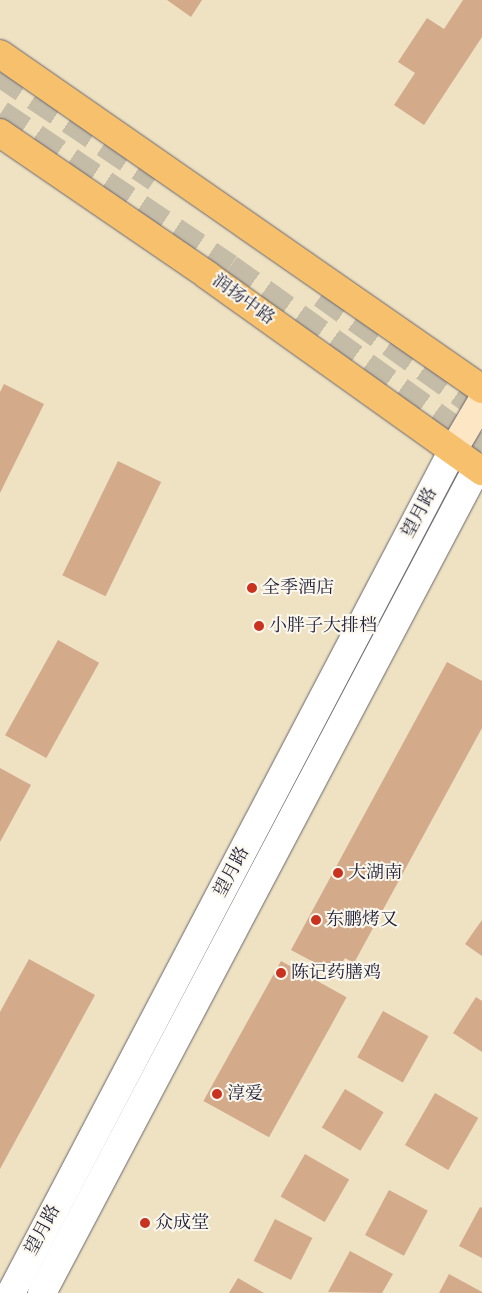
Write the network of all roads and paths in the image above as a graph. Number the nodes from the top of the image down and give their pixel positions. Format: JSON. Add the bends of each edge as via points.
{"nodes":[{"id":1,"x":0,"y":54,"type":"edge"},
{"id":2,"x":0,"y":133,"type":"edge"},
{"id":3,"x":482,"y":389,"type":"edge"},
{"id":4,"x":482,"y":401,"type":"edge"},
{"id":5,"x":453,"y":450,"type":"junction"},
{"id":6,"x":480,"y":466,"type":"edge"},
{"id":7,"x":10,"y":1293,"type":"edge"},
{"id":8,"x":42,"y":1293,"type":"edge"}],
"edges":[{"from":1,"to":3,"type":"main road"},
{"from":2,"to":5,"type":"main road","name":"润扬中路"},
{"from":4,"to":5,"type":"main road"},
{"from":5,"to":6,"type":"main road","name":"润扬中路"},
{"from":5,"to":7,"type":"street","name":"望月路"},
{"from":6,"to":8,"type":"street","name":"望月路"}]}
